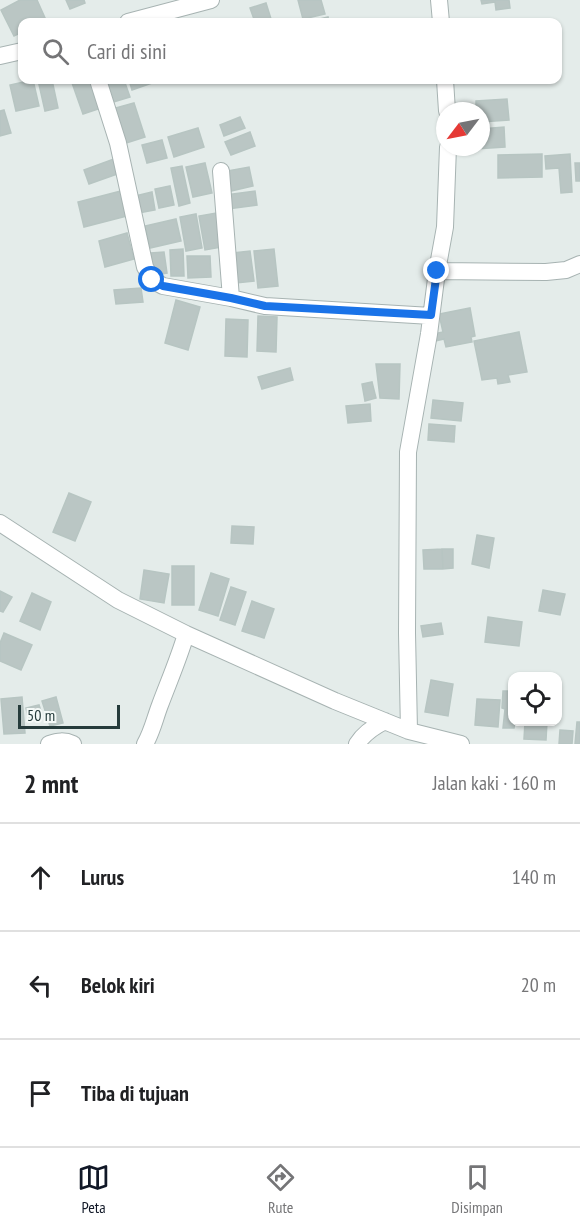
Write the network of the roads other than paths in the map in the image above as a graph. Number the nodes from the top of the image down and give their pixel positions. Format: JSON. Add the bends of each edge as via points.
{"nodes":[{"id":1,"x":211,"y":0,"type":"edge"},
{"id":2,"x":439,"y":0,"type":"edge"},
{"id":3,"x":143,"y":18,"type":"edge"},
{"id":4,"x":441,"y":18,"type":"edge"},
{"id":5,"x":18,"y":52,"type":"edge"},
{"id":6,"x":0,"y":56,"type":"edge"},
{"id":7,"x":99,"y":84,"type":"edge"},
{"id":8,"x":445,"y":84,"type":"edge"},
{"id":9,"x":446,"y":102,"type":"edge"},
{"id":10,"x":448,"y":156,"type":"edge"},
{"id":11,"x":221,"y":171,"type":"dead end"},
{"id":12,"x":580,"y":264,"type":"edge"},
{"id":13,"x":437,"y":271,"type":"junction"},
{"id":14,"x":231,"y":298,"type":"junction"},
{"id":15,"x":431,"y":315,"type":"junction"},
{"id":16,"x":1,"y":527,"type":"edge"},
{"id":17,"x":186,"y":634,"type":"junction"},
{"id":18,"x":385,"y":721,"type":"junction"},
{"id":19,"x":409,"y":731,"type":"junction"},
{"id":20,"x":49,"y":744,"type":"edge"},
{"id":21,"x":73,"y":744,"type":"edge"},
{"id":22,"x":145,"y":744,"type":"edge"},
{"id":23,"x":357,"y":744,"type":"edge"},
{"id":24,"x":461,"y":744,"type":"edge"}],
"edges":[{"from":1,"to":3,"type":"street"},
{"from":2,"to":4,"type":"street"},
{"from":5,"to":6,"type":"street"},
{"from":7,"to":14,"type":"street","via":[[118,143],[145,267],[152,280],[163,286]]},
{"from":8,"to":9,"type":"street"},
{"from":10,"to":13,"type":"street","via":[[445,227]]},
{"from":11,"to":14,"type":"street"},
{"from":12,"to":13,"type":"street","via":[[546,272]]},
{"from":13,"to":15,"type":"street"},
{"from":14,"to":15,"type":"street","via":[[265,306]]},
{"from":15,"to":19,"type":"street","via":[[408,452]]},
{"from":16,"to":17,"type":"street","via":[[118,600]]},
{"from":17,"to":18,"type":"street"},
{"from":17,"to":22,"type":"street"},
{"from":18,"to":19,"type":"street"},
{"from":18,"to":23,"type":"street","via":[[374,726]]},
{"from":19,"to":24,"type":"street"},
{"from":20,"to":21,"type":"street"}]}
